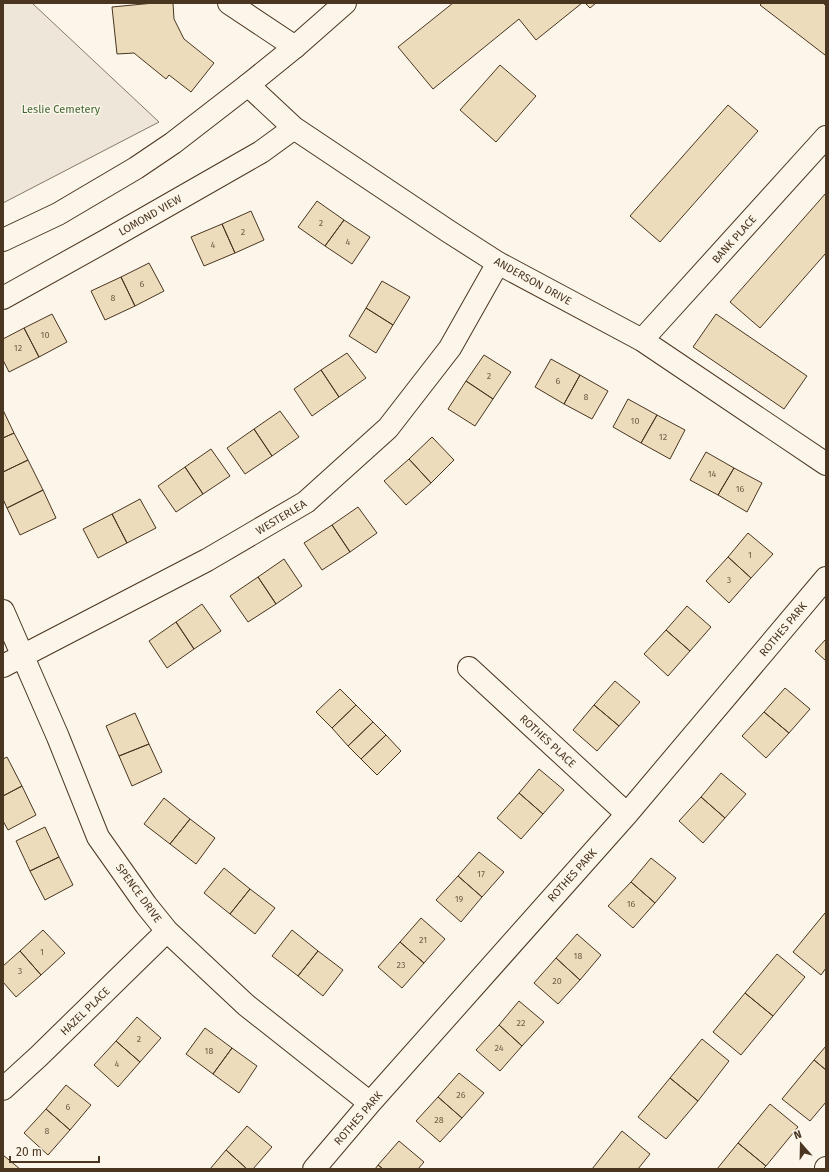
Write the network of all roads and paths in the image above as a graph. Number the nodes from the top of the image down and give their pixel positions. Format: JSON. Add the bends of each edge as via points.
{"nodes":[{"id":1,"x":229,"y":3,"type":"edge"},
{"id":2,"x":345,"y":3,"type":"edge"},
{"id":3,"x":295,"y":47,"type":"junction"},
{"id":4,"x":248,"y":85,"type":"junction"},
{"id":5,"x":294,"y":128,"type":"junction"},
{"id":6,"x":826,"y":137,"type":"edge"},
{"id":7,"x":3,"y":240,"type":"edge"},
{"id":8,"x":498,"y":263,"type":"junction"},
{"id":9,"x":3,"y":298,"type":"edge"},
{"id":10,"x":642,"y":340,"type":"junction"},
{"id":11,"x":826,"y":464,"type":"edge"},
{"id":12,"x":826,"y":578,"type":"edge"},
{"id":13,"x":3,"y":612,"type":"edge"},
{"id":14,"x":23,"y":656,"type":"junction"},
{"id":15,"x":3,"y":666,"type":"edge"},
{"id":16,"x":469,"y":668,"type":"dead end"},
{"id":17,"x":627,"y":814,"type":"junction"},
{"id":18,"x":167,"y":931,"type":"junction"},
{"id":19,"x":3,"y":1089,"type":"edge"},
{"id":20,"x":370,"y":1103,"type":"junction"},
{"id":21,"x":314,"y":1169,"type":"edge"}],
"edges":[{"from":1,"to":3,"type":"street"},
{"from":2,"to":3,"type":"street"},
{"from":3,"to":4,"type":"street"},
{"from":4,"to":5,"type":"street","name":"ANDERSON DRIVE"},
{"from":4,"to":7,"type":"street","via":[[136,168],[58,214]]},
{"from":5,"to":8,"type":"street","name":"ANDERSON DRIVE"},
{"from":5,"to":9,"type":"street","name":"LOMOND VIEW","via":[[261,152]]},
{"from":6,"to":10,"type":"street","name":"BANK PLACE"},
{"from":8,"to":10,"type":"street","name":"ANDERSON DRIVE"},
{"from":8,"to":14,"type":"street","name":"WESTERLEA","via":[[450,348],[388,428],[306,502],[207,560]]},
{"from":10,"to":11,"type":"street","name":"ANDERSON DRIVE"},
{"from":12,"to":17,"type":"street","name":"ROTHES PARK"},
{"from":13,"to":14,"type":"street","name":"SPENCE DRIVE"},
{"from":14,"to":15,"type":"street","name":"WESTERLEA"},
{"from":14,"to":18,"type":"street","name":"SPENCE DRIVE","via":[[98,837]]},
{"from":16,"to":17,"type":"street","name":"ROTHES PLACE"},
{"from":17,"to":20,"type":"street","name":"ROTHES PARK"},
{"from":18,"to":19,"type":"street","name":"HAZEL PLACE"},
{"from":18,"to":20,"type":"street","name":"SPENCE DRIVE","via":[[246,1005]]},
{"from":20,"to":21,"type":"street","name":"ROTHES PARK"}]}
